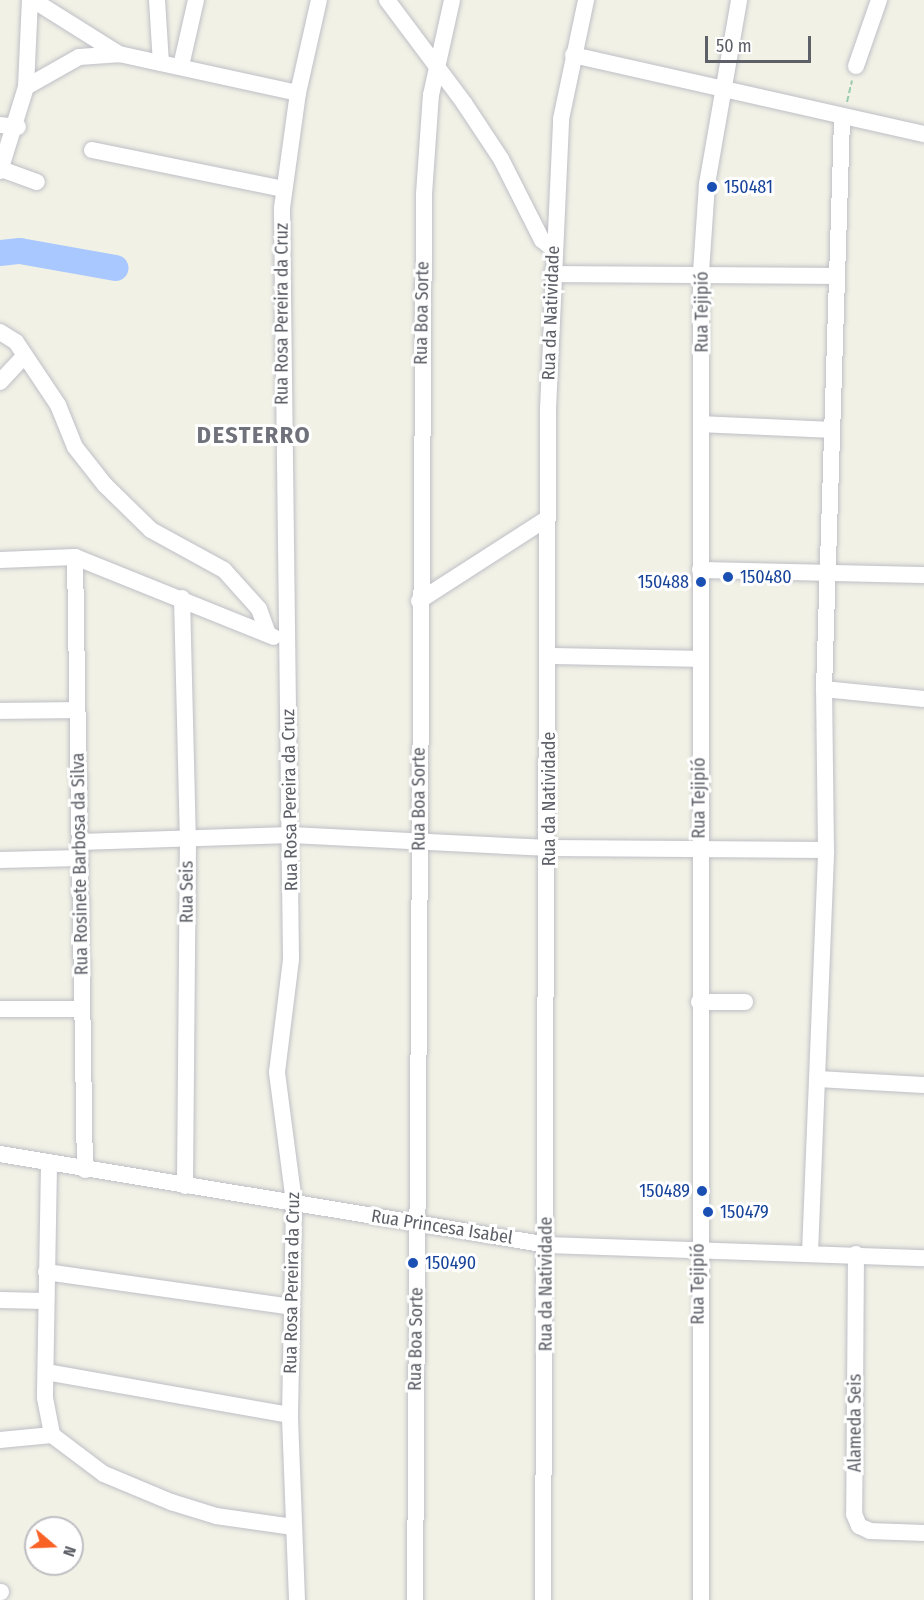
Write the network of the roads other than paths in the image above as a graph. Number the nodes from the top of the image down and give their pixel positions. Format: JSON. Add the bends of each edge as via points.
{"nodes":[{"id":1,"x":31,"y":0,"type":"edge"},
{"id":2,"x":157,"y":0,"type":"edge"},
{"id":3,"x":196,"y":0,"type":"edge"},
{"id":4,"x":319,"y":0,"type":"edge"},
{"id":5,"x":387,"y":0,"type":"edge"},
{"id":6,"x":452,"y":0,"type":"edge"},
{"id":7,"x":586,"y":0,"type":"edge"},
{"id":8,"x":740,"y":0,"type":"edge"},
{"id":9,"x":879,"y":0,"type":"edge"},
{"id":10,"x":119,"y":54,"type":"junction"},
{"id":11,"x":573,"y":55,"type":"junction"},
{"id":12,"x":161,"y":63,"type":"junction"},
{"id":13,"x":181,"y":66,"type":"junction"},
{"id":14,"x":856,"y":66,"type":"road end"},
{"id":15,"x":437,"y":67,"type":"junction"},
{"id":16,"x":26,"y":87,"type":"junction"},
{"id":17,"x":721,"y":90,"type":"junction"},
{"id":18,"x":298,"y":93,"type":"junction"},
{"id":19,"x":842,"y":119,"type":"junction"},
{"id":20,"x":0,"y":125,"type":"edge"},
{"id":21,"x":18,"y":128,"type":"junction"},
{"id":22,"x":924,"y":134,"type":"edge"},
{"id":23,"x":92,"y":150,"type":"dead end"},
{"id":24,"x":1,"y":170,"type":"edge"},
{"id":25,"x":37,"y":182,"type":"dead end"},
{"id":26,"x":284,"y":189,"type":"junction"},
{"id":27,"x":553,"y":249,"type":"junction"},
{"id":28,"x":701,"y":272,"type":"junction"},
{"id":29,"x":552,"y":274,"type":"junction"},
{"id":30,"x":835,"y":276,"type":"junction"},
{"id":31,"x":0,"y":332,"type":"edge"},
{"id":32,"x":24,"y":356,"type":"junction"},
{"id":33,"x":0,"y":382,"type":"edge"},
{"id":34,"x":701,"y":424,"type":"junction"},
{"id":35,"x":831,"y":430,"type":"junction"},
{"id":36,"x":546,"y":519,"type":"junction"},
{"id":37,"x":75,"y":557,"type":"junction"},
{"id":38,"x":0,"y":560,"type":"edge"},
{"id":39,"x":827,"y":569,"type":"junction"},
{"id":40,"x":700,"y":570,"type":"junction"},
{"id":41,"x":924,"y":575,"type":"edge"},
{"id":42,"x":182,"y":598,"type":"junction"},
{"id":43,"x":419,"y":601,"type":"junction"},
{"id":44,"x":268,"y":634,"type":"junction"},
{"id":45,"x":287,"y":644,"type":"junction"},
{"id":46,"x":548,"y":656,"type":"junction"},
{"id":47,"x":698,"y":659,"type":"junction"},
{"id":48,"x":824,"y":689,"type":"junction"},
{"id":49,"x":924,"y":699,"type":"edge"},
{"id":50,"x":77,"y":710,"type":"junction"},
{"id":51,"x":0,"y":711,"type":"edge"},
{"id":52,"x":291,"y":835,"type":"junction"},
{"id":53,"x":188,"y":839,"type":"junction"},
{"id":54,"x":419,"y":841,"type":"junction"},
{"id":55,"x":550,"y":848,"type":"junction"},
{"id":56,"x":699,"y":848,"type":"junction"},
{"id":57,"x":80,"y":850,"type":"junction"},
{"id":58,"x":826,"y":850,"type":"junction"},
{"id":59,"x":0,"y":860,"type":"edge"},
{"id":60,"x":699,"y":1002,"type":"junction"},
{"id":61,"x":745,"y":1002,"type":"dead end"},
{"id":62,"x":0,"y":1009,"type":"edge"},
{"id":63,"x":82,"y":1009,"type":"junction"},
{"id":64,"x":817,"y":1079,"type":"junction"},
{"id":65,"x":924,"y":1085,"type":"edge"},
{"id":66,"x":0,"y":1154,"type":"edge"},
{"id":67,"x":49,"y":1164,"type":"junction"},
{"id":68,"x":85,"y":1170,"type":"junction"},
{"id":69,"x":186,"y":1186,"type":"junction"},
{"id":70,"x":294,"y":1202,"type":"junction"},
{"id":71,"x":417,"y":1221,"type":"junction"},
{"id":72,"x":548,"y":1245,"type":"junction"},
{"id":73,"x":698,"y":1251,"type":"junction"},
{"id":74,"x":810,"y":1253,"type":"junction"},
{"id":75,"x":856,"y":1254,"type":"junction"},
{"id":76,"x":924,"y":1258,"type":"edge"},
{"id":77,"x":46,"y":1272,"type":"junction"},
{"id":78,"x":0,"y":1300,"type":"edge"},
{"id":79,"x":45,"y":1300,"type":"junction"},
{"id":80,"x":292,"y":1307,"type":"junction"},
{"id":81,"x":46,"y":1372,"type":"junction"},
{"id":82,"x":290,"y":1415,"type":"junction"},
{"id":83,"x":52,"y":1436,"type":"junction"},
{"id":84,"x":0,"y":1440,"type":"edge"},
{"id":85,"x":293,"y":1527,"type":"junction"},
{"id":86,"x":924,"y":1533,"type":"edge"},
{"id":87,"x":297,"y":1600,"type":"edge"},
{"id":88,"x":415,"y":1600,"type":"edge"},
{"id":89,"x":543,"y":1600,"type":"edge"},
{"id":90,"x":701,"y":1600,"type":"edge"}],
"edges":[{"from":1,"to":10,"type":"street"},
{"from":1,"to":16,"type":"street"},
{"from":2,"to":12,"type":"street"},
{"from":3,"to":13,"type":"street"},
{"from":4,"to":18,"type":"street","name":"Rua Rosa Pereira da Cruz"},
{"from":5,"to":15,"type":"street"},
{"from":6,"to":15,"type":"street","name":"Rua Boa Sorte"},
{"from":7,"to":11,"type":"street","name":"Rua da Natividade"},
{"from":8,"to":17,"type":"street","name":"Rua Tejipió"},
{"from":9,"to":14,"type":"street"},
{"from":10,"to":12,"type":"street"},
{"from":10,"to":16,"type":"street","via":[[79,57]]},
{"from":11,"to":17,"type":"street"},
{"from":11,"to":27,"type":"street","name":"Rua da Natividade","via":[[561,119]]},
{"from":12,"to":13,"type":"street"},
{"from":13,"to":18,"type":"street"},
{"from":15,"to":27,"type":"street","via":[[501,159],[542,240]]},
{"from":15,"to":43,"type":"street","name":"Rua Boa Sorte","via":[[424,183]]},
{"from":16,"to":21,"type":"street"},
{"from":17,"to":19,"type":"street"},
{"from":17,"to":28,"type":"street","name":"Rua Tejipió"},
{"from":18,"to":26,"type":"street","name":"Rua Rosa Pereira da Cruz"},
{"from":19,"to":22,"type":"street"},
{"from":19,"to":30,"type":"street"},
{"from":20,"to":21,"type":"street"},
{"from":21,"to":24,"type":"street"},
{"from":23,"to":26,"type":"street"},
{"from":24,"to":25,"type":"street"},
{"from":26,"to":45,"type":"street","name":"Rua Rosa Pereira da Cruz","via":[[280,379]]},
{"from":27,"to":29,"type":"street","name":"Rua da Natividade"},
{"from":28,"to":29,"type":"street"},
{"from":28,"to":30,"type":"street"},
{"from":28,"to":34,"type":"street","name":"Rua Tejipió"},
{"from":29,"to":36,"type":"street","name":"Rua da Natividade"},
{"from":30,"to":35,"type":"street"},
{"from":31,"to":32,"type":"street"},
{"from":32,"to":33,"type":"street"},
{"from":32,"to":44,"type":"street","via":[[58,405],[75,447],[105,485],[152,530],[224,570],[259,609]]},
{"from":34,"to":35,"type":"street"},
{"from":34,"to":40,"type":"street","name":"Rua Tejipió"},
{"from":35,"to":39,"type":"street"},
{"from":36,"to":43,"type":"street"},
{"from":36,"to":46,"type":"street","name":"Rua da Natividade"},
{"from":37,"to":38,"type":"street"},
{"from":37,"to":42,"type":"street"},
{"from":37,"to":50,"type":"street","name":"Rua Rosinete Barbosa da Silva"},
{"from":39,"to":40,"type":"street"},
{"from":39,"to":41,"type":"street"},
{"from":39,"to":48,"type":"street"},
{"from":40,"to":47,"type":"street","name":"Rua Tejipió"},
{"from":42,"to":44,"type":"street"},
{"from":42,"to":53,"type":"street","name":"Rua Seis"},
{"from":43,"to":54,"type":"street","name":"Rua Boa Sorte"},
{"from":44,"to":45,"type":"street"},
{"from":45,"to":52,"type":"street","name":"Rua Rosa Pereira da Cruz"},
{"from":46,"to":47,"type":"street"},
{"from":46,"to":55,"type":"street","name":"Rua da Natividade"},
{"from":47,"to":56,"type":"street","name":"Rua Tejipió"},
{"from":48,"to":49,"type":"street"},
{"from":48,"to":58,"type":"street"},
{"from":50,"to":51,"type":"street"},
{"from":50,"to":57,"type":"street","name":"Rua Rosinete Barbosa da Silva"},
{"from":52,"to":53,"type":"street"},
{"from":52,"to":54,"type":"street"},
{"from":52,"to":70,"type":"street","name":"Rua Rosa Pereira da Cruz","via":[[291,959],[277,1072]]},
{"from":53,"to":57,"type":"street"},
{"from":53,"to":69,"type":"street","name":"Rua Seis"},
{"from":54,"to":55,"type":"street"},
{"from":54,"to":71,"type":"street","name":"Rua Boa Sorte"},
{"from":55,"to":56,"type":"street"},
{"from":55,"to":72,"type":"street","name":"Rua da Natividade"},
{"from":56,"to":58,"type":"street"},
{"from":56,"to":60,"type":"street","name":"Rua Tejipió"},
{"from":57,"to":59,"type":"street"},
{"from":57,"to":63,"type":"street","name":"Rua Rosinete Barbosa da Silva"},
{"from":58,"to":64,"type":"street"},
{"from":60,"to":61,"type":"street"},
{"from":60,"to":73,"type":"street","name":"Rua Tejipió"},
{"from":62,"to":63,"type":"street"},
{"from":63,"to":68,"type":"street","name":"Rua Rosinete Barbosa da Silva"},
{"from":64,"to":65,"type":"street"},
{"from":64,"to":74,"type":"street"},
{"from":66,"to":67,"type":"street","name":"Rua Princesa Isabel"},
{"from":67,"to":68,"type":"street","name":"Rua Princesa Isabel"},
{"from":67,"to":77,"type":"street"},
{"from":68,"to":69,"type":"street","name":"Rua Princesa Isabel"},
{"from":69,"to":70,"type":"street","name":"Rua Princesa Isabel"},
{"from":70,"to":71,"type":"street","name":"Rua Princesa Isabel"},
{"from":70,"to":80,"type":"street","name":"Rua Rosa Pereira da Cruz"},
{"from":71,"to":72,"type":"street","name":"Rua Princesa Isabel"},
{"from":71,"to":88,"type":"street","name":"Rua Boa Sorte"},
{"from":72,"to":73,"type":"street","name":"Rua Princesa Isabel"},
{"from":72,"to":89,"type":"street","name":"Rua da Natividade"},
{"from":73,"to":74,"type":"street","name":"Rua Princesa Isabel"},
{"from":73,"to":90,"type":"street","name":"Rua Tejipió"},
{"from":74,"to":75,"type":"street","name":"Rua Princesa Isabel"},
{"from":75,"to":76,"type":"street","name":"Rua Princesa Isabel"},
{"from":75,"to":86,"type":"street","name":"Alameda Seis","via":[[854,1514],[859,1526],[870,1531]]},
{"from":77,"to":79,"type":"street"},
{"from":77,"to":80,"type":"street"},
{"from":78,"to":79,"type":"street"},
{"from":79,"to":81,"type":"street"},
{"from":80,"to":82,"type":"street","name":"Rua Rosa Pereira da Cruz"},
{"from":81,"to":82,"type":"street"},
{"from":81,"to":83,"type":"street","via":[[45,1398]]},
{"from":82,"to":85,"type":"street","name":"Rua Rosa Pereira da Cruz"},
{"from":83,"to":84,"type":"street"},
{"from":83,"to":85,"type":"street","via":[[104,1474],[171,1502],[216,1516]]},
{"from":85,"to":87,"type":"street","name":"Rua Rosa Pereira da Cruz"}]}
